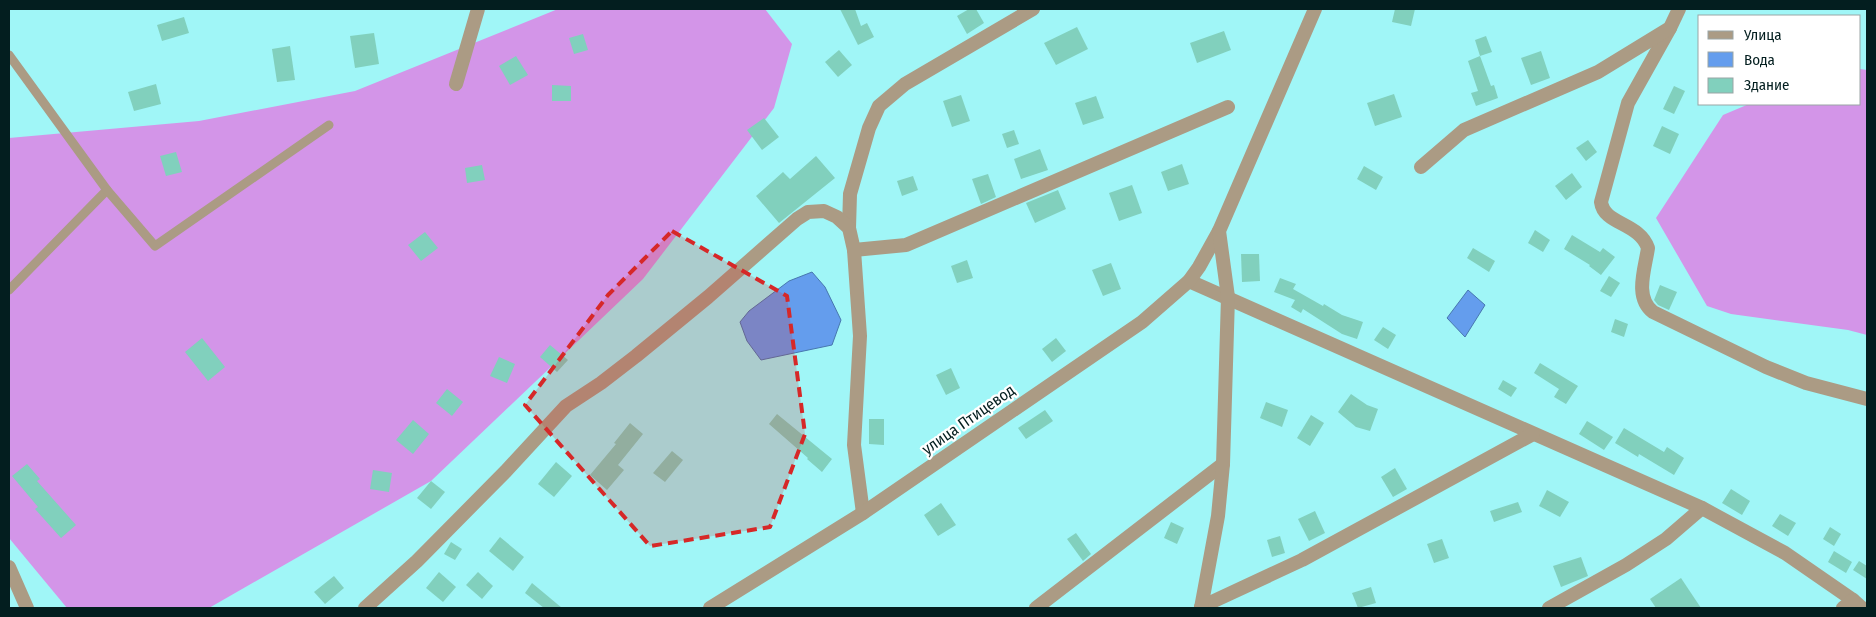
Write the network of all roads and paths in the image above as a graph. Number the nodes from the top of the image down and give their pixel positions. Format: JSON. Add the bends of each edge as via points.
{"nodes":[{"id":1,"x":478,"y":9,"type":"edge"},
{"id":2,"x":1033,"y":9,"type":"edge"},
{"id":3,"x":1315,"y":9,"type":"edge"},
{"id":4,"x":1679,"y":9,"type":"edge"},
{"id":5,"x":1670,"y":28,"type":"junction"},
{"id":6,"x":9,"y":55,"type":"edge"},
{"id":7,"x":456,"y":84,"type":"dead end"},
{"id":8,"x":1228,"y":107,"type":"dead end"},
{"id":9,"x":329,"y":125,"type":"dead end"},
{"id":10,"x":1421,"y":167,"type":"dead end"},
{"id":11,"x":107,"y":190,"type":"junction"},
{"id":12,"x":849,"y":228,"type":"junction"},
{"id":13,"x":1219,"y":231,"type":"junction"},
{"id":14,"x":854,"y":250,"type":"junction"},
{"id":15,"x":1189,"y":281,"type":"junction"},
{"id":16,"x":9,"y":290,"type":"edge"},
{"id":17,"x":1228,"y":297,"type":"junction"},
{"id":18,"x":1867,"y":399,"type":"edge"},
{"id":19,"x":1534,"y":434,"type":"junction"},
{"id":20,"x":1223,"y":464,"type":"junction"},
{"id":21,"x":1702,"y":508,"type":"junction"},
{"id":22,"x":863,"y":513,"type":"junction"},
{"id":23,"x":9,"y":566,"type":"edge"},
{"id":24,"x":1853,"y":605,"type":"edge"},
{"id":25,"x":27,"y":608,"type":"edge"},
{"id":26,"x":365,"y":608,"type":"edge"},
{"id":27,"x":710,"y":608,"type":"edge"},
{"id":28,"x":1036,"y":608,"type":"edge"},
{"id":29,"x":1201,"y":608,"type":"edge"},
{"id":30,"x":1549,"y":608,"type":"edge"}],
"edges":[{"from":1,"to":7,"type":"street"},
{"from":2,"to":12,"type":"street","via":[[906,84],[879,106],[869,128],[850,194]]},
{"from":3,"to":13,"type":"street","name":"улица Птицевод"},
{"from":4,"to":5,"type":"street"},
{"from":5,"to":10,"type":"street","via":[[1598,72],[1464,130]]},
{"from":5,"to":18,"type":"street","via":[[1628,103],[1600,202],[1605,214],[1640,234],[1645,241],[1648,248],[1642,298],[1646,306],[1782,373],[1806,383]]},
{"from":6,"to":11,"type":"lane"},
{"from":8,"to":14,"type":"street","via":[[906,244]]},
{"from":9,"to":11,"type":"lane","via":[[155,246]]},
{"from":11,"to":16,"type":"lane"},
{"from":12,"to":14,"type":"street"},
{"from":12,"to":26,"type":"street","via":[[824,211],[808,212],[797,219],[636,356],[566,406],[506,471]]},
{"from":13,"to":15,"type":"street","name":"улица Птицевод"},
{"from":13,"to":17,"type":"street"},
{"from":14,"to":22,"type":"street","via":[[860,336],[854,445]]},
{"from":15,"to":17,"type":"street"},
{"from":15,"to":22,"type":"street","name":"улица Птицевод","via":[[1142,322]]},
{"from":17,"to":19,"type":"street"},
{"from":17,"to":20,"type":"street"},
{"from":19,"to":21,"type":"street"},
{"from":19,"to":29,"type":"street","via":[[1302,560]]},
{"from":20,"to":28,"type":"street"},
{"from":20,"to":29,"type":"street","via":[[1218,516]]},
{"from":21,"to":24,"type":"street","via":[[1785,553]]},
{"from":21,"to":30,"type":"street","via":[[1666,539]]},
{"from":22,"to":27,"type":"street","name":"улица Птицевод"},
{"from":23,"to":25,"type":"street"}]}
